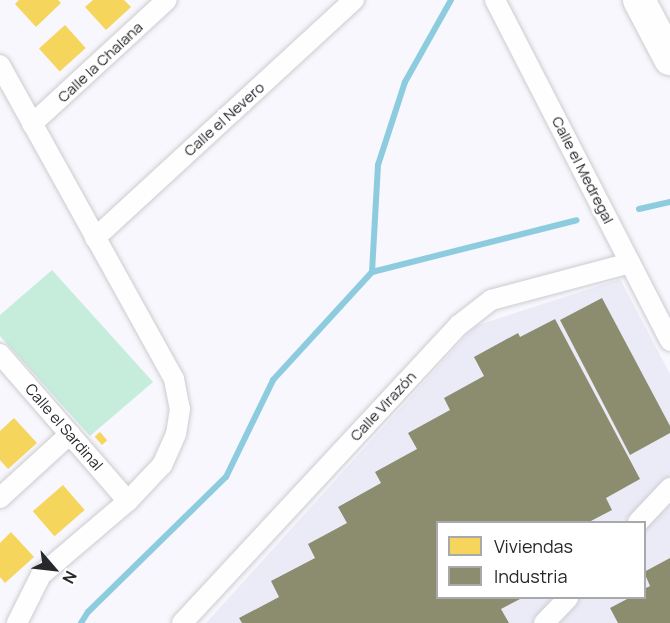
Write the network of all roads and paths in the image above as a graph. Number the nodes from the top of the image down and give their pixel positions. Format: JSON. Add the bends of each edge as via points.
{"nodes":[{"id":1,"x":167,"y":0,"type":"edge"},
{"id":2,"x":354,"y":0,"type":"edge"},
{"id":3,"x":495,"y":0,"type":"edge"},
{"id":4,"x":639,"y":0,"type":"edge"},
{"id":5,"x":670,"y":59,"type":"edge"},
{"id":6,"x":0,"y":65,"type":"edge"},
{"id":7,"x":32,"y":124,"type":"junction"},
{"id":8,"x":94,"y":238,"type":"junction"},
{"id":9,"x":630,"y":263,"type":"junction"},
{"id":10,"x":670,"y":341,"type":"edge"},
{"id":11,"x":0,"y":354,"type":"edge"},
{"id":12,"x":70,"y":434,"type":"junction"},
{"id":13,"x":670,"y":488,"type":"edge"},
{"id":14,"x":0,"y":498,"type":"edge"},
{"id":15,"x":128,"y":501,"type":"junction"},
{"id":16,"x":639,"y":521,"type":"edge"},
{"id":17,"x":566,"y":599,"type":"edge"},
{"id":18,"x":194,"y":618,"type":"edge"},
{"id":19,"x":17,"y":623,"type":"edge"},
{"id":20,"x":544,"y":623,"type":"edge"}],
"edges":[{"from":1,"to":7,"type":"street","name":"Calle la Chalana"},
{"from":2,"to":8,"type":"street","name":"Calle el Nevero"},
{"from":3,"to":9,"type":"street","name":"Calle el Medregal"},
{"from":4,"to":5,"type":"highway"},
{"from":6,"to":7,"type":"street"},
{"from":7,"to":8,"type":"street"},
{"from":8,"to":15,"type":"street","via":[[174,380],[180,409],[176,434],[162,465]]},
{"from":9,"to":10,"type":"street","name":"Calle el Medregal"},
{"from":9,"to":18,"type":"street","name":"Calle Virazón","via":[[491,300],[459,325]]},
{"from":11,"to":12,"type":"street","name":"Calle el Sardinal"},
{"from":12,"to":14,"type":"street"},
{"from":12,"to":15,"type":"street","name":"Calle el Sardinal"},
{"from":13,"to":16,"type":"street"},
{"from":15,"to":19,"type":"street","via":[[41,575]]},
{"from":17,"to":20,"type":"street"}]}
